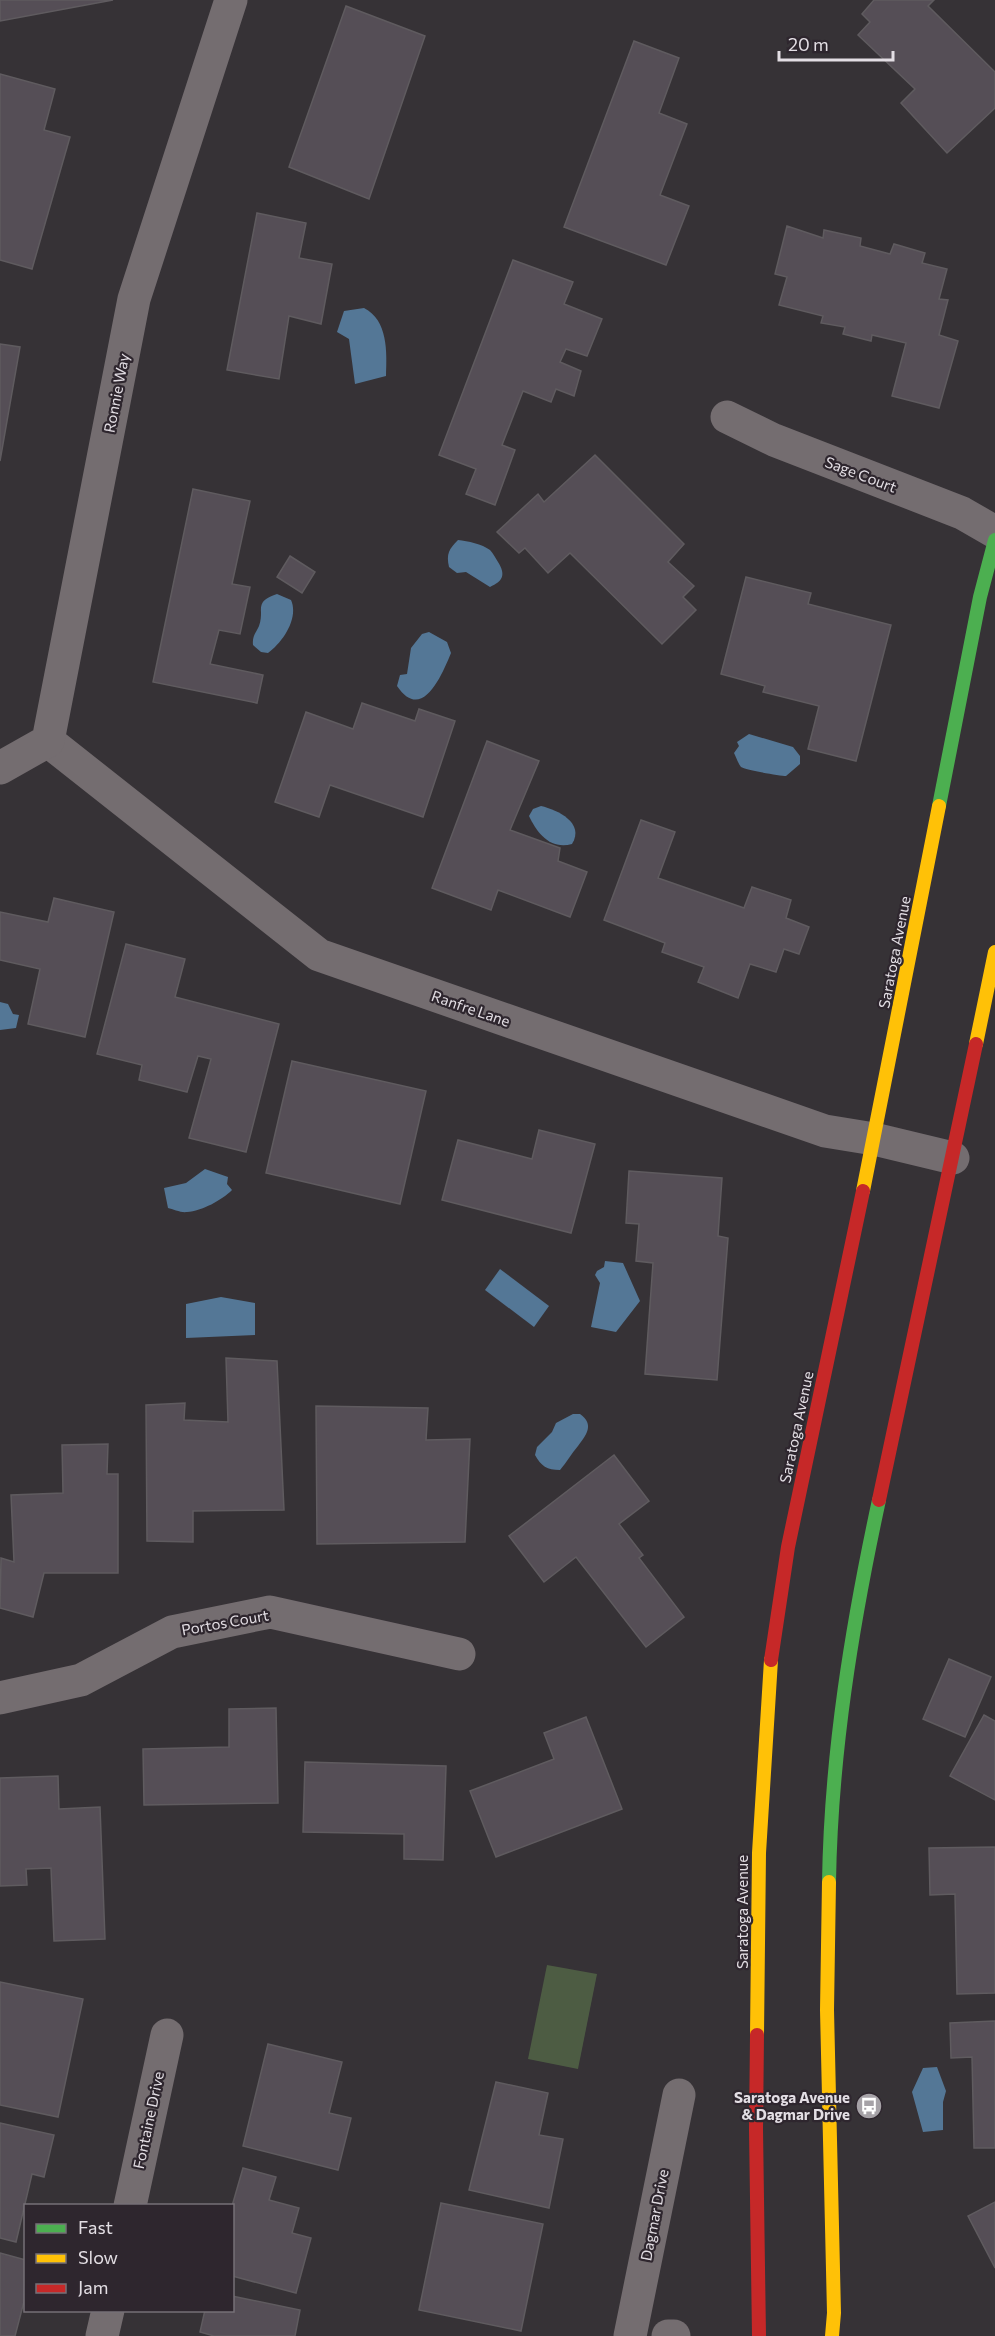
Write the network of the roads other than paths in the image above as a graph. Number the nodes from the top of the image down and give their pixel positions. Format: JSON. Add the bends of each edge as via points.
{"nodes":[{"id":1,"x":231,"y":0,"type":"edge"},
{"id":2,"x":727,"y":417,"type":"dead end"},
{"id":3,"x":995,"y":532,"type":"edge"},
{"id":4,"x":995,"y":540,"type":"edge"},
{"id":5,"x":48,"y":741,"type":"junction"},
{"id":6,"x":0,"y":768,"type":"edge"},
{"id":7,"x":995,"y":952,"type":"edge"},
{"id":8,"x":874,"y":1138,"type":"junction"},
{"id":9,"x":953,"y":1158,"type":"junction"},
{"id":10,"x":459,"y":1654,"type":"dead end"},
{"id":11,"x":0,"y":1698,"type":"edge"},
{"id":12,"x":166,"y":2035,"type":"dead end"},
{"id":13,"x":679,"y":2095,"type":"dead end"},
{"id":14,"x":130,"y":2204,"type":"edge"},
{"id":15,"x":108,"y":2312,"type":"edge"},
{"id":16,"x":102,"y":2336,"type":"edge"},
{"id":17,"x":630,"y":2336,"type":"edge"},
{"id":18,"x":668,"y":2336,"type":"edge"},
{"id":19,"x":674,"y":2336,"type":"edge"},
{"id":20,"x":759,"y":2336,"type":"edge"},
{"id":21,"x":832,"y":2336,"type":"edge"}],
"edges":[{"from":1,"to":5,"type":"street","name":"Ronnie Way","via":[[134,299]]},
{"from":2,"to":3,"type":"street","name":"Sage Court","via":[[774,440],[962,513]]},
{"from":4,"to":8,"type":"main road","name":"Saratoga Avenue","via":[[980,597]]},
{"from":5,"to":6,"type":"street"},
{"from":5,"to":8,"type":"street","name":"Ranfre Lane","via":[[319,955],[825,1131]]},
{"from":7,"to":9,"type":"main road"},
{"from":8,"to":9,"type":"street","name":"Ranfre Lane"},
{"from":8,"to":20,"type":"main road","name":"Saratoga Avenue","via":[[788,1547],[771,1658],[759,1853]]},
{"from":9,"to":21,"type":"main road","via":[[871,1538],[839,1724],[830,1835],[827,2010]]},
{"from":10,"to":11,"type":"street","name":"Portos Court","via":[[270,1612],[172,1632],[81,1680]]},
{"from":12,"to":14,"type":"street","name":"Fontaine Drive"},
{"from":13,"to":17,"type":"street","name":"Dagmar Drive"},
{"from":15,"to":16,"type":"street"},
{"from":18,"to":19,"type":"street"}]}
